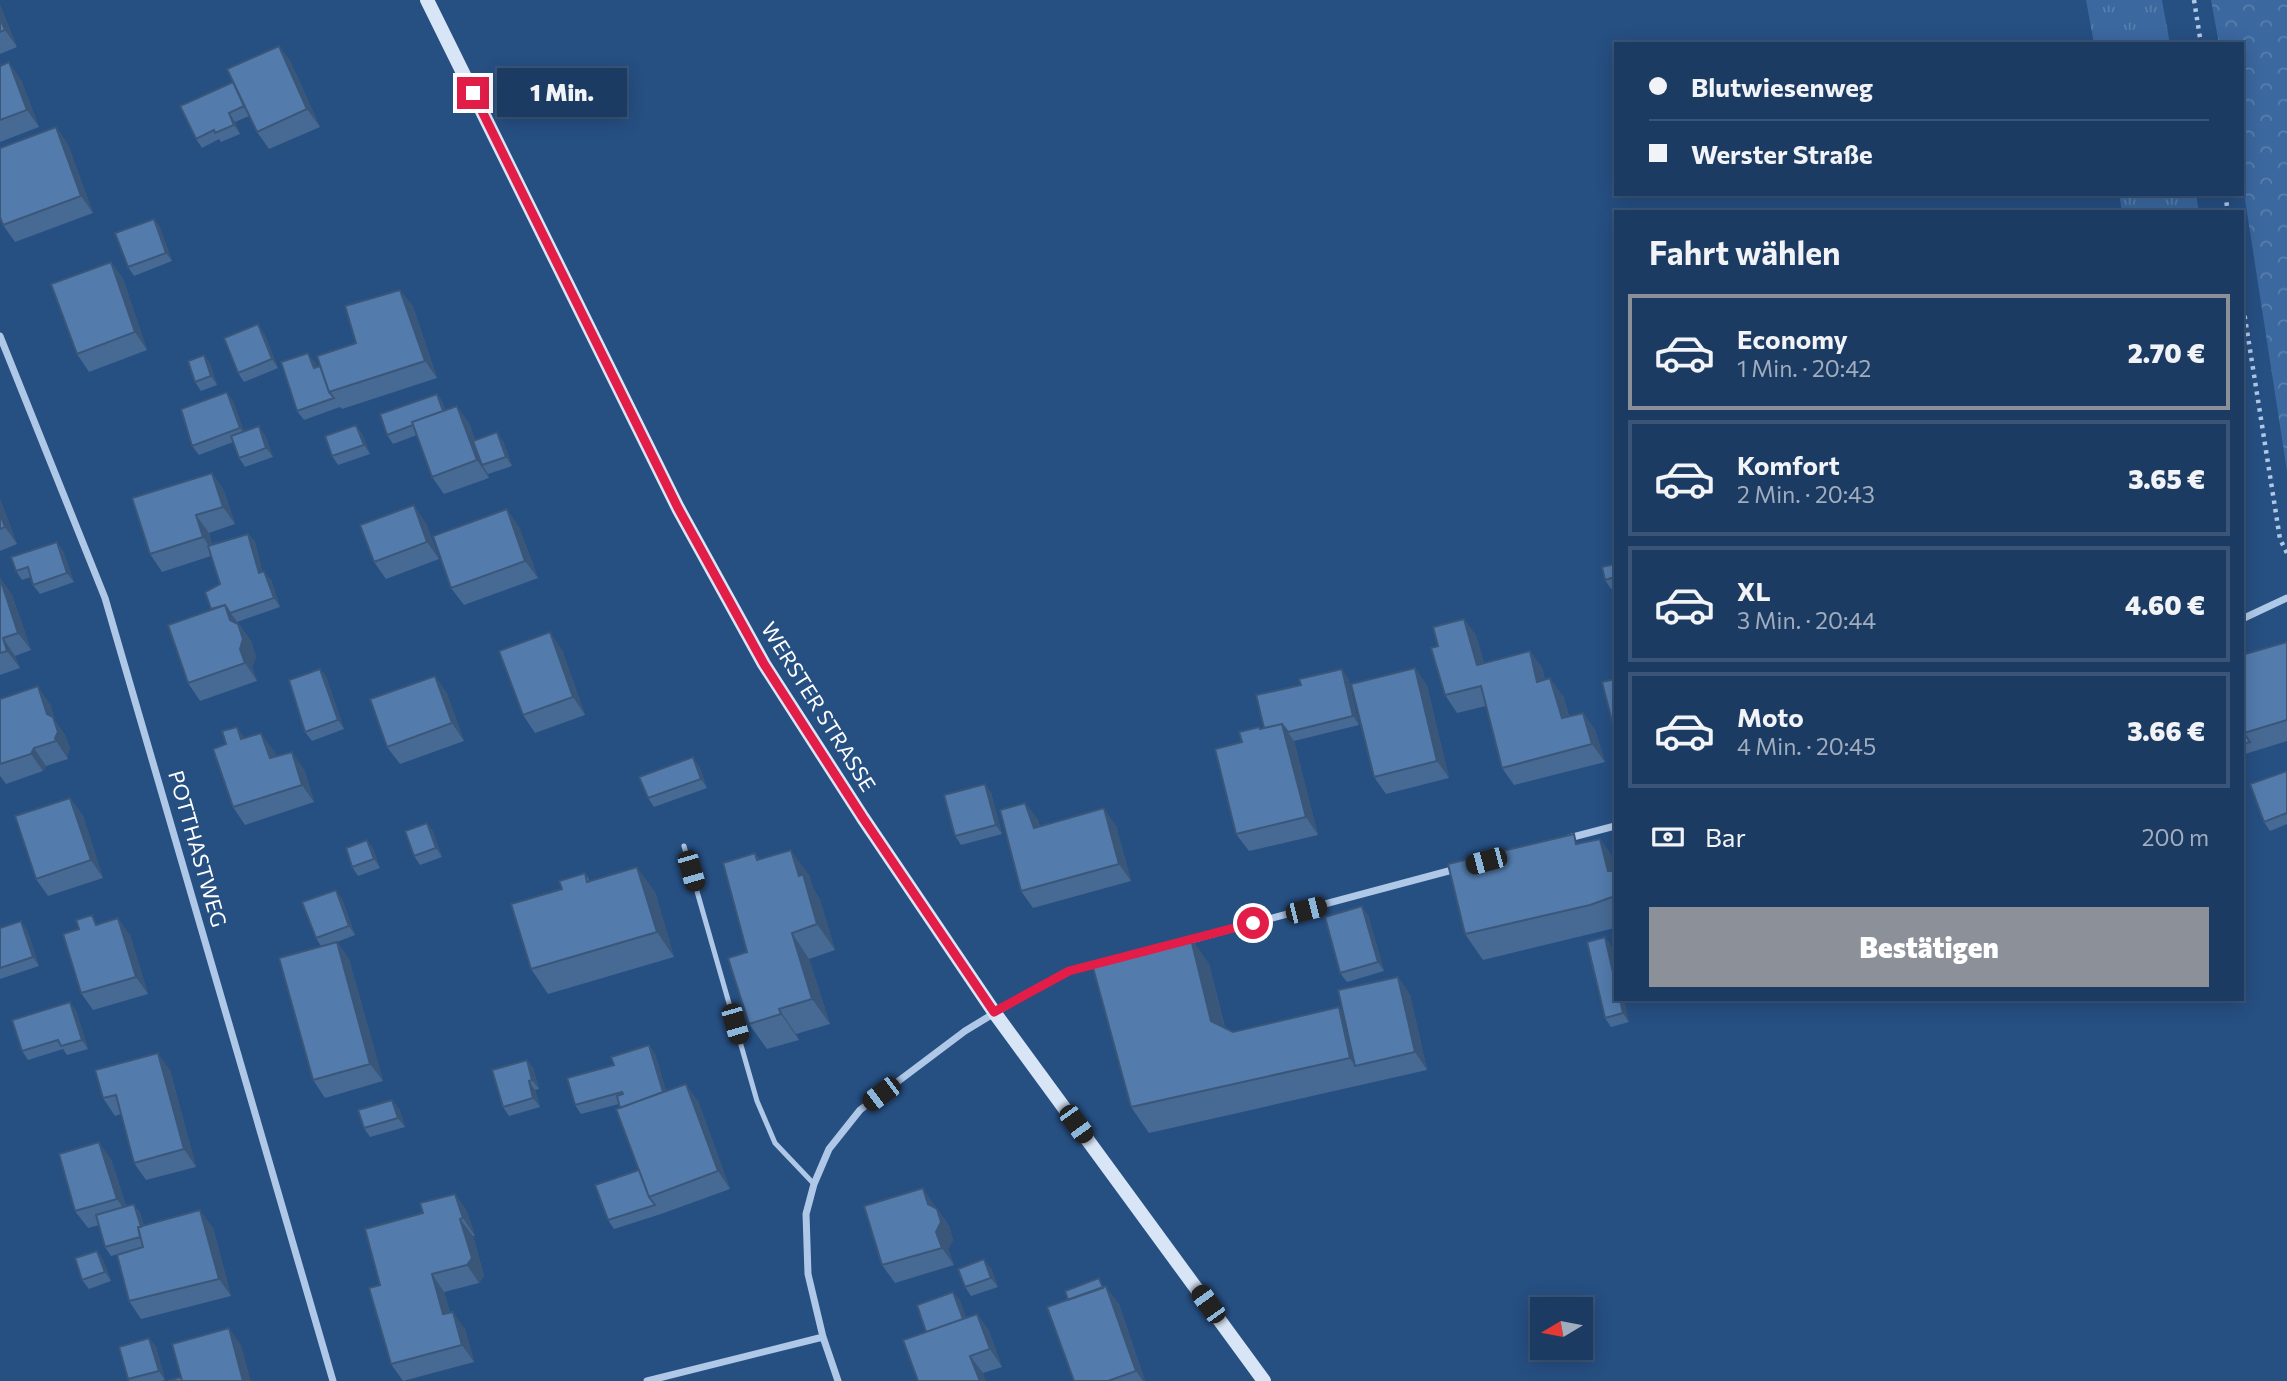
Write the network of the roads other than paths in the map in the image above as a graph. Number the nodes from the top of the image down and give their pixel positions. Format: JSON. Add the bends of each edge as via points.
{"nodes":[{"id":1,"x":427,"y":0,"type":"edge"},
{"id":2,"x":0,"y":336,"type":"edge"},
{"id":3,"x":2287,"y":598,"type":"edge"},
{"id":4,"x":2244,"y":618,"type":"edge"},
{"id":5,"x":1614,"y":826,"type":"edge"},
{"id":6,"x":1561,"y":841,"type":"edge"},
{"id":7,"x":684,"y":846,"type":"dead end"},
{"id":8,"x":1467,"y":866,"type":"edge"},
{"id":9,"x":1174,"y":944,"type":"edge"},
{"id":10,"x":1109,"y":961,"type":"edge"},
{"id":11,"x":994,"y":1012,"type":"junction"},
{"id":12,"x":814,"y":1184,"type":"junction"},
{"id":13,"x":823,"y":1337,"type":"junction"},
{"id":14,"x":334,"y":1381,"type":"edge"},
{"id":15,"x":647,"y":1381,"type":"edge"},
{"id":16,"x":838,"y":1381,"type":"edge"},
{"id":17,"x":1264,"y":1381,"type":"edge"}],
"edges":[{"from":1,"to":11,"type":"main road","name":"WERSTER STRASSE","via":[[678,508],[764,664]]},
{"from":2,"to":14,"type":"street","name":"POTTHASTWEG","via":[[105,598]]},
{"from":3,"to":4,"type":"street"},
{"from":5,"to":6,"type":"street"},
{"from":7,"to":12,"type":"lane","via":[[757,1101],[775,1143]]},
{"from":8,"to":9,"type":"street"},
{"from":10,"to":11,"type":"street","via":[[1069,971]]},
{"from":11,"to":12,"type":"street","via":[[860,1110],[829,1149]]},
{"from":11,"to":17,"type":"main road","name":"WERSTER STRASSE"},
{"from":12,"to":13,"type":"street","via":[[806,1214],[808,1274]]},
{"from":13,"to":15,"type":"street"},
{"from":13,"to":16,"type":"street"}]}
